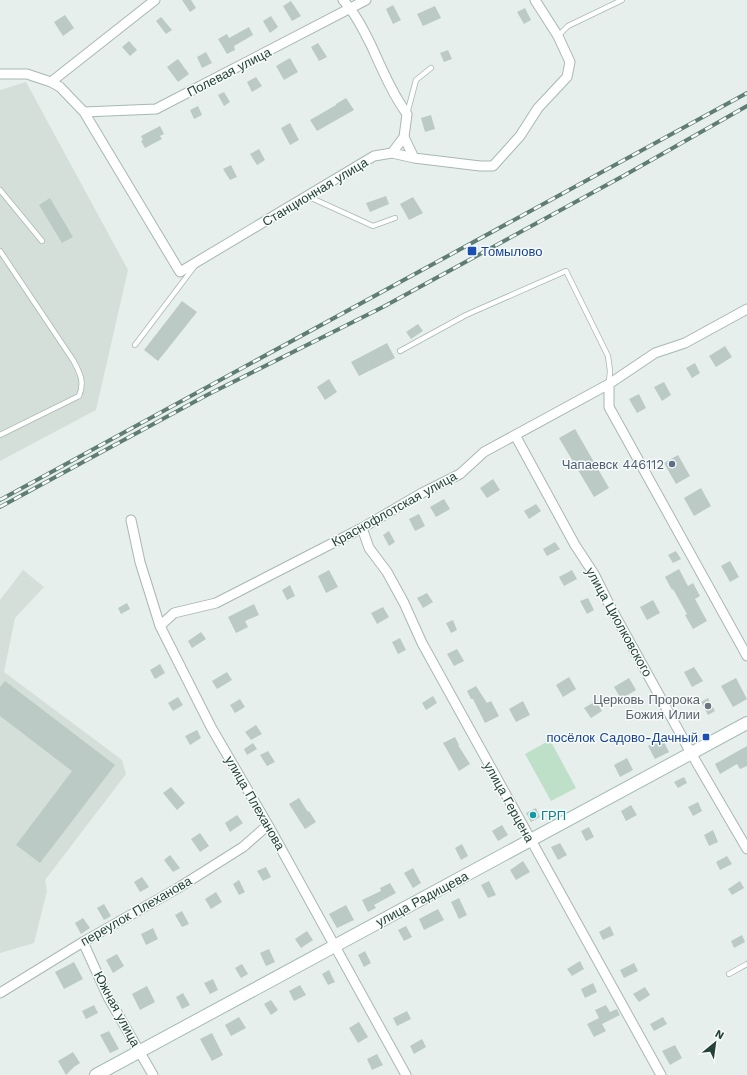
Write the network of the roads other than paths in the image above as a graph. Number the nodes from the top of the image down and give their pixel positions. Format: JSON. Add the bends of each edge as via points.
{"nodes":[{"id":1,"x":156,"y":0,"type":"edge"},
{"id":2,"x":343,"y":0,"type":"edge"},
{"id":3,"x":366,"y":0,"type":"edge"},
{"id":4,"x":535,"y":0,"type":"edge"},
{"id":5,"x":622,"y":0,"type":"edge"},
{"id":6,"x":351,"y":8,"type":"junction"},
{"id":7,"x":558,"y":36,"type":"junction"},
{"id":8,"x":431,"y":68,"type":"dead end"},
{"id":9,"x":0,"y":74,"type":"edge"},
{"id":10,"x":51,"y":82,"type":"junction"},
{"id":11,"x":84,"y":112,"type":"junction"},
{"id":12,"x":407,"y":114,"type":"junction"},
{"id":13,"x":404,"y":137,"type":"junction"},
{"id":14,"x":392,"y":153,"type":"junction"},
{"id":15,"x":414,"y":158,"type":"junction"},
{"id":16,"x":0,"y":190,"type":"edge"},
{"id":17,"x":307,"y":196,"type":"junction"},
{"id":18,"x":395,"y":218,"type":"dead end"},
{"id":19,"x":42,"y":241,"type":"dead end"},
{"id":20,"x":0,"y":250,"type":"edge"},
{"id":21,"x":198,"y":261,"type":"junction"},
{"id":22,"x":747,"y":309,"type":"edge"},
{"id":23,"x":135,"y":345,"type":"dead end"},
{"id":24,"x":400,"y":351,"type":"dead end"},
{"id":25,"x":609,"y":384,"type":"junction"},
{"id":26,"x":0,"y":435,"type":"edge"},
{"id":27,"x":516,"y":435,"type":"junction"},
{"id":28,"x":131,"y":520,"type":"dead end"},
{"id":29,"x":362,"y":528,"type":"junction"},
{"id":30,"x":160,"y":626,"type":"junction"},
{"id":31,"x":747,"y":656,"type":"edge"},
{"id":32,"x":747,"y":723,"type":"edge"},
{"id":33,"x":691,"y":753,"type":"junction"},
{"id":34,"x":268,"y":825,"type":"junction"},
{"id":35,"x":530,"y":840,"type":"junction"},
{"id":36,"x":747,"y":849,"type":"edge"},
{"id":37,"x":83,"y":942,"type":"junction"},
{"id":38,"x":335,"y":946,"type":"junction"},
{"id":39,"x":747,"y":964,"type":"edge"},
{"id":40,"x":729,"y":974,"type":"dead end"},
{"id":41,"x":0,"y":993,"type":"edge"},
{"id":42,"x":139,"y":1052,"type":"junction"},
{"id":43,"x":96,"y":1075,"type":"edge"},
{"id":44,"x":153,"y":1075,"type":"edge"},
{"id":45,"x":406,"y":1075,"type":"edge"},
{"id":46,"x":661,"y":1075,"type":"edge"}],
"edges":[{"from":1,"to":10,"type":"street"},
{"from":2,"to":6,"type":"street"},
{"from":3,"to":6,"type":"street","name":"Полевая улица"},
{"from":4,"to":7,"type":"street"},
{"from":5,"to":7,"type":"lane","via":[[568,26]]},
{"from":6,"to":11,"type":"street","name":"Полевая улица","via":[[156,109]]},
{"from":6,"to":12,"type":"street","via":[[397,100]]},
{"from":7,"to":15,"type":"street","name":"Станционная улица","via":[[570,62],[567,77],[538,108],[520,136],[493,166]]},
{"from":8,"to":12,"type":"lane","via":[[416,80]]},
{"from":9,"to":10,"type":"street","via":[[27,74]]},
{"from":10,"to":11,"type":"street"},
{"from":11,"to":21,"type":"street","name":"Станционная улица","via":[[180,272]]},
{"from":12,"to":13,"type":"street"},
{"from":13,"to":14,"type":"street"},
{"from":13,"to":15,"type":"street"},
{"from":14,"to":15,"type":"street","name":"Станционная улица"},
{"from":14,"to":17,"type":"street","name":"Станционная улица","via":[[374,156]]},
{"from":16,"to":19,"type":"lane"},
{"from":17,"to":18,"type":"lane","via":[[373,226]]},
{"from":17,"to":21,"type":"street","name":"Станционная улица"},
{"from":20,"to":26,"type":"lane","via":[[82,376],[79,396]]},
{"from":21,"to":23,"type":"lane"},
{"from":22,"to":25,"type":"street","name":"Краснофлотская улица","via":[[685,343],[655,353]]},
{"from":24,"to":25,"type":"lane","via":[[466,315],[566,271],[608,356]]},
{"from":25,"to":27,"type":"street","name":"Краснофлотская улица"},
{"from":25,"to":31,"type":"street","via":[[610,406]]},
{"from":27,"to":29,"type":"street","name":"Краснофлотская улица","via":[[484,452],[460,474],[422,492]]},
{"from":27,"to":33,"type":"street","name":"улица Циолковского"},
{"from":28,"to":30,"type":"street","name":"улица Плеханова","via":[[140,562]]},
{"from":29,"to":30,"type":"street","name":"Краснофлотская улица","via":[[216,603],[174,613]]},
{"from":29,"to":35,"type":"street","name":"улица Герцена","via":[[369,548],[387,572],[422,643]]},
{"from":30,"to":34,"type":"street","name":"улица Плеханова","via":[[211,727]]},
{"from":32,"to":33,"type":"street","name":"улица Радищева"},
{"from":33,"to":35,"type":"street","name":"улица Радищева"},
{"from":33,"to":36,"type":"street","name":"улица Циолковского"},
{"from":34,"to":37,"type":"street","name":"переулок Плеханова","via":[[243,847],[178,888]]},
{"from":34,"to":38,"type":"street","name":"улица Плеханова"},
{"from":35,"to":38,"type":"street","name":"улица Радищева"},
{"from":35,"to":46,"type":"street","name":"улица Герцена"},
{"from":37,"to":41,"type":"street","name":"переулок Плеханова"},
{"from":37,"to":42,"type":"street","name":"Южная улица","via":[[108,997]]},
{"from":38,"to":42,"type":"street","name":"улица Радищева"},
{"from":38,"to":45,"type":"street","name":"улица Плеханова"},
{"from":39,"to":40,"type":"lane"},
{"from":42,"to":43,"type":"street","name":"улица Радищева"},
{"from":42,"to":44,"type":"street","name":"Южная улица"}]}
